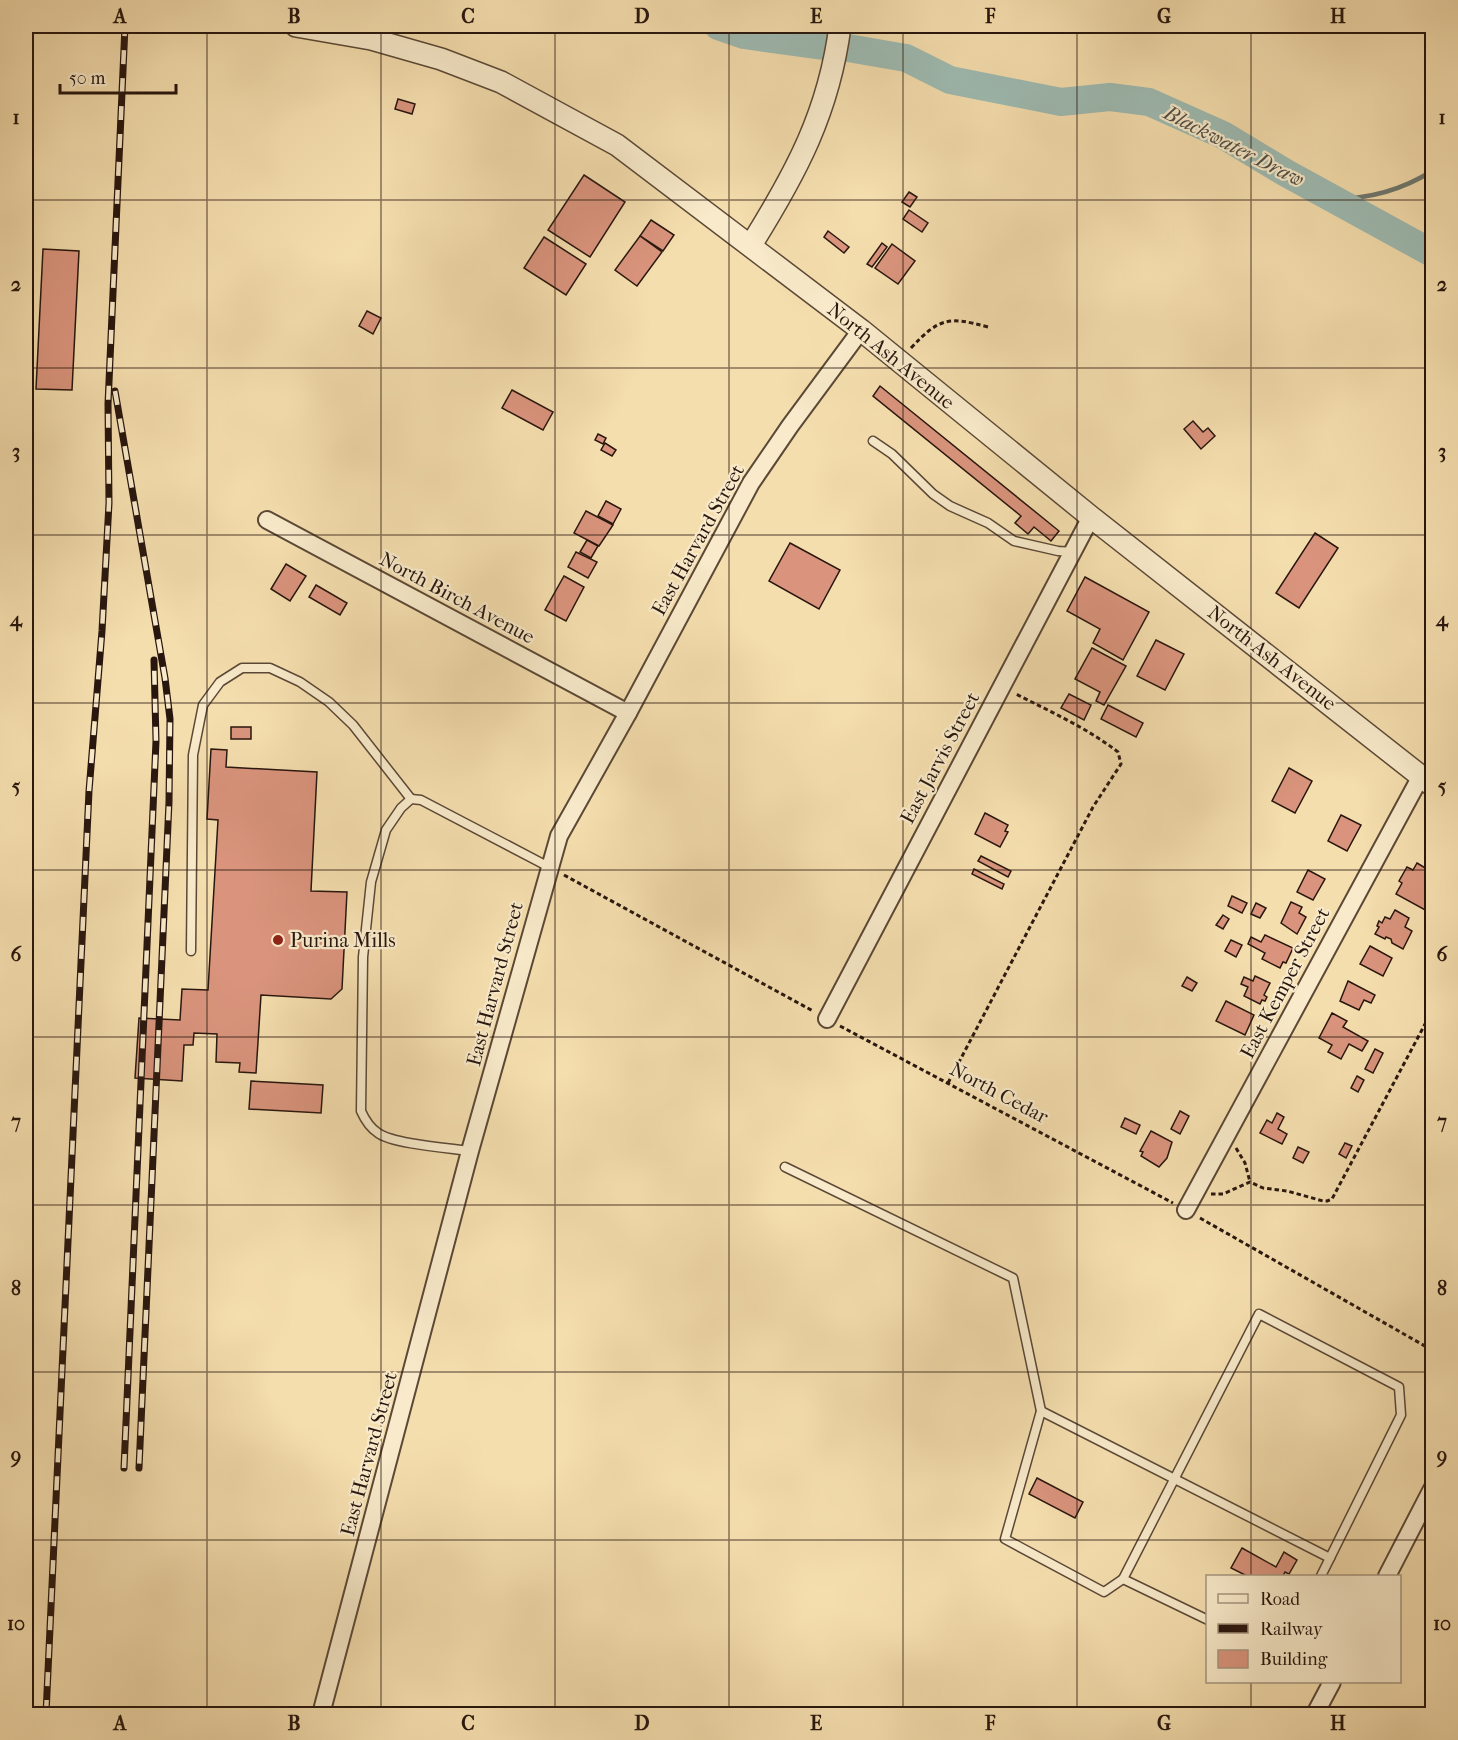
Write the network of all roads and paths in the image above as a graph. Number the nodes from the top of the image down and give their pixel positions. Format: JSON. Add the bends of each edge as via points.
{"nodes":[{"id":1,"x":296,"y":26,"type":"edge"},
{"id":2,"x":840,"y":26,"type":"edge"},
{"id":3,"x":751,"y":245,"type":"junction"},
{"id":4,"x":988,"y":327,"type":"dead end"},
{"id":5,"x":861,"y":330,"type":"junction"},
{"id":6,"x":898,"y":361,"type":"junction"},
{"id":7,"x":873,"y":441,"type":"dead end"},
{"id":8,"x":1090,"y":518,"type":"junction"},
{"id":9,"x":267,"y":520,"type":"dead end"},
{"id":10,"x":1073,"y":552,"type":"junction"},
{"id":11,"x":1002,"y":687,"type":"junction"},
{"id":12,"x":628,"y":713,"type":"junction"},
{"id":13,"x":1427,"y":780,"type":"edge"},
{"id":14,"x":411,"y":799,"type":"junction"},
{"id":15,"x":549,"y":867,"type":"junction"},
{"id":16,"x":191,"y":951,"type":"dead end"},
{"id":17,"x":1432,"y":1011,"type":"edge"},
{"id":18,"x":827,"y":1019,"type":"junction"},
{"id":19,"x":948,"y":1083,"type":"junction"},
{"id":20,"x":1227,"y":1134,"type":"junction"},
{"id":21,"x":470,"y":1151,"type":"junction"},
{"id":22,"x":785,"y":1167,"type":"dead end"},
{"id":23,"x":1250,"y":1182,"type":"junction"},
{"id":24,"x":1197,"y":1189,"type":"junction"},
{"id":25,"x":1186,"y":1210,"type":"junction"},
{"id":26,"x":1432,"y":1350,"type":"edge"},
{"id":27,"x":1041,"y":1411,"type":"junction"},
{"id":28,"x":1174,"y":1479,"type":"junction"},
{"id":29,"x":1432,"y":1489,"type":"edge"},
{"id":30,"x":1330,"y":1558,"type":"junction"},
{"id":31,"x":1322,"y":1575,"type":"edge"},
{"id":32,"x":1388,"y":1575,"type":"edge"},
{"id":33,"x":1123,"y":1580,"type":"junction"},
{"id":34,"x":1206,"y":1619,"type":"edge"},
{"id":35,"x":1331,"y":1683,"type":"edge"},
{"id":36,"x":321,"y":1714,"type":"edge"},
{"id":37,"x":1315,"y":1714,"type":"edge"}],
"edges":[{"from":1,"to":3,"type":"street","name":"North Ash Avenue","via":[[371,39],[501,82],[617,145]]},
{"from":2,"to":3,"type":"street","via":[[826,95],[812,135]]},
{"from":3,"to":5,"type":"street","name":"North Ash Avenue"},
{"from":4,"to":6,"type":"path","via":[[949,321],[930,328]]},
{"from":5,"to":6,"type":"street","name":"North Ash Avenue"},
{"from":5,"to":12,"type":"street","name":"East Harvard Street","via":[[751,483]]},
{"from":6,"to":8,"type":"street","name":"North Ash Avenue"},
{"from":7,"to":10,"type":"lane","via":[[950,506],[988,523],[1014,541]]},
{"from":8,"to":10,"type":"street","name":"East Jarvis Street"},
{"from":8,"to":13,"type":"street","name":"North Ash Avenue"},
{"from":9,"to":12,"type":"street","name":"North Birch Avenue"},
{"from":10,"to":11,"type":"street","name":"East Jarvis Street"},
{"from":11,"to":18,"type":"street","name":"East Jarvis Street"},
{"from":11,"to":19,"type":"path","via":[[1108,745],[1118,752],[1120,764],[1093,807]]},
{"from":12,"to":15,"type":"street","name":"East Harvard Street","via":[[559,836]]},
{"from":13,"to":20,"type":"street","name":"East Kemper Street"},
{"from":14,"to":15,"type":"lane","via":[[421,800]]},
{"from":14,"to":16,"type":"lane","via":[[353,725],[300,682],[270,668],[243,668],[220,682],[202,705],[193,755]]},
{"from":14,"to":21,"type":"lane","via":[[386,830],[371,882],[363,957],[361,1111],[366,1123],[379,1134]]},
{"from":15,"to":18,"type":"path","name":"North Cedar"},
{"from":15,"to":21,"type":"street","name":"East Harvard Street"},
{"from":17,"to":23,"type":"path","via":[[1332,1199],[1323,1201]]},
{"from":18,"to":19,"type":"path","name":"North Cedar"},
{"from":19,"to":25,"type":"path","name":"North Cedar"},
{"from":20,"to":23,"type":"path","via":[[1245,1162]]},
{"from":20,"to":24,"type":"street","name":"East Kemper Street"},
{"from":21,"to":36,"type":"street","name":"East Harvard Street"},
{"from":22,"to":27,"type":"lane","via":[[1013,1278]]},
{"from":23,"to":24,"type":"path","via":[[1223,1194]]},
{"from":24,"to":25,"type":"street","name":"East Kemper Street"},
{"from":25,"to":26,"type":"path","name":"North Cedar"},
{"from":27,"to":28,"type":"lane"},
{"from":27,"to":33,"type":"lane","via":[[1005,1539],[1104,1592]]},
{"from":28,"to":30,"type":"lane"},
{"from":28,"to":30,"type":"lane","via":[[1259,1314],[1399,1387],[1401,1415]]},
{"from":28,"to":33,"type":"lane"},
{"from":29,"to":32,"type":"street"},
{"from":30,"to":31,"type":"lane"},
{"from":33,"to":34,"type":"lane"},
{"from":35,"to":37,"type":"street"}]}
